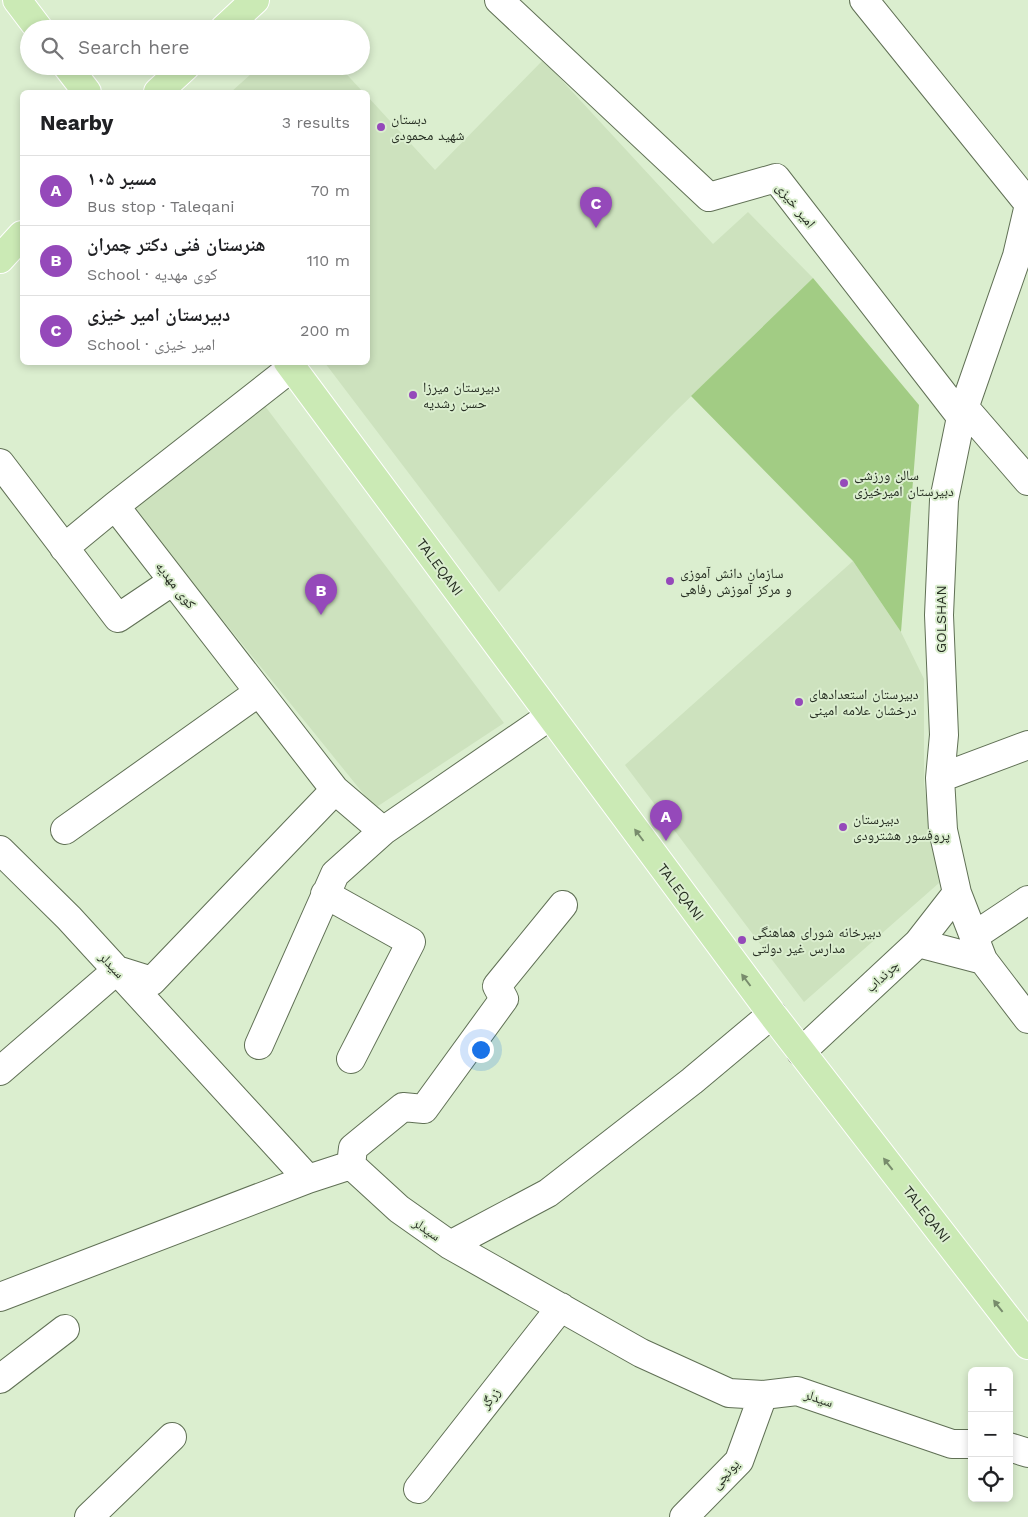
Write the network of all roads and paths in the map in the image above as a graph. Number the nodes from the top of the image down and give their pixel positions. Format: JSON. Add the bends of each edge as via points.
{"nodes":[{"id":1,"x":17,"y":0,"type":"edge"},
{"id":2,"x":255,"y":0,"type":"edge"},
{"id":3,"x":499,"y":0,"type":"edge"},
{"id":4,"x":864,"y":0,"type":"edge"},
{"id":5,"x":32,"y":20,"type":"edge"},
{"id":6,"x":234,"y":20,"type":"edge"},
{"id":7,"x":74,"y":75,"type":"edge"},
{"id":8,"x":176,"y":75,"type":"edge"},
{"id":9,"x":85,"y":90,"type":"edge"},
{"id":10,"x":160,"y":90,"type":"edge"},
{"id":11,"x":1028,"y":202,"type":"edge"},
{"id":12,"x":1028,"y":210,"type":"edge"},
{"id":13,"x":20,"y":237,"type":"edge"},
{"id":14,"x":0,"y":259,"type":"edge"},
{"id":15,"x":1023,"y":260,"type":"edge"},
{"id":16,"x":289,"y":365,"type":"edge"},
{"id":17,"x":963,"y":412,"type":"junction"},
{"id":18,"x":0,"y":463,"type":"edge"},
{"id":19,"x":1028,"y":481,"type":"edge"},
{"id":20,"x":115,"y":506,"type":"junction"},
{"id":21,"x":64,"y":548,"type":"junction"},
{"id":22,"x":172,"y":581,"type":"junction"},
{"id":23,"x":259,"y":692,"type":"junction"},
{"id":24,"x":550,"y":716,"type":"junction"},
{"id":25,"x":1028,"y":745,"type":"edge"},
{"id":26,"x":940,"y":778,"type":"junction"},
{"id":27,"x":335,"y":790,"type":"junction"},
{"id":28,"x":65,"y":830,"type":"dead end"},
{"id":29,"x":383,"y":831,"type":"junction"},
{"id":30,"x":0,"y":850,"type":"edge"},
{"id":31,"x":325,"y":894,"type":"junction"},
{"id":32,"x":957,"y":894,"type":"junction"},
{"id":33,"x":1028,"y":900,"type":"edge"},
{"id":34,"x":563,"y":905,"type":"dead end"},
{"id":35,"x":918,"y":943,"type":"junction"},
{"id":36,"x":978,"y":948,"type":"junction"},
{"id":37,"x":117,"y":970,"type":"junction"},
{"id":38,"x":772,"y":1014,"type":"junction"},
{"id":39,"x":1028,"y":1019,"type":"edge"},
{"id":40,"x":259,"y":1045,"type":"dead end"},
{"id":41,"x":801,"y":1052,"type":"junction"},
{"id":42,"x":351,"y":1059,"type":"dead end"},
{"id":43,"x":0,"y":1070,"type":"edge"},
{"id":44,"x":351,"y":1165,"type":"junction"},
{"id":45,"x":308,"y":1179,"type":"junction"},
{"id":46,"x":450,"y":1245,"type":"junction"},
{"id":47,"x":0,"y":1297,"type":"edge"},
{"id":48,"x":561,"y":1307,"type":"junction"},
{"id":49,"x":65,"y":1329,"type":"dead end"},
{"id":50,"x":1028,"y":1345,"type":"edge"},
{"id":51,"x":0,"y":1379,"type":"edge"},
{"id":52,"x":762,"y":1395,"type":"junction"},
{"id":53,"x":172,"y":1437,"type":"dead end"},
{"id":54,"x":968,"y":1444,"type":"edge"},
{"id":55,"x":1013,"y":1448,"type":"edge"},
{"id":56,"x":1028,"y":1453,"type":"edge"},
{"id":57,"x":418,"y":1489,"type":"dead end"},
{"id":58,"x":89,"y":1517,"type":"edge"},
{"id":59,"x":684,"y":1517,"type":"edge"}],
"edges":[{"from":1,"to":5,"type":"main road"},
{"from":2,"to":6,"type":"main road"},
{"from":3,"to":17,"type":"street","name":"امیر خیزی","via":[[709,197],[776,178]]},
{"from":4,"to":11,"type":"street"},
{"from":7,"to":9,"type":"main road"},
{"from":8,"to":10,"type":"main road"},
{"from":12,"to":15,"type":"street","name":"GOLSHAN"},
{"from":13,"to":14,"type":"main road"},
{"from":15,"to":17,"type":"street","name":"GOLSHAN"},
{"from":16,"to":20,"type":"street"},
{"from":16,"to":24,"type":"main road","name":"TALEQANI"},
{"from":17,"to":19,"type":"street"},
{"from":17,"to":26,"type":"street","name":"GOLSHAN","via":[[944,500],[939,615],[944,734]]},
{"from":18,"to":21,"type":"street"},
{"from":20,"to":21,"type":"street"},
{"from":20,"to":22,"type":"street","name":"کوی ‌‌‌مهدیه"},
{"from":21,"to":22,"type":"street","via":[[118,618]]},
{"from":22,"to":23,"type":"street","name":"کوی ‌‌‌مهدیه"},
{"from":23,"to":27,"type":"street","name":"کوی ‌‌‌مهدیه"},
{"from":23,"to":28,"type":"street"},
{"from":24,"to":29,"type":"street"},
{"from":38,"to":24,"type":"main road","name":"TALEQANI","one_way":true},
{"from":25,"to":26,"type":"street"},
{"from":26,"to":32,"type":"street","name":"GOLSHAN","via":[[943,830]]},
{"from":27,"to":29,"type":"street","name":"کوی ‌‌‌مهدیه"},
{"from":27,"to":37,"type":"street","via":[[152,981]]},
{"from":29,"to":31,"type":"street","via":[[335,874]]},
{"from":30,"to":37,"type":"street","name":"سیدلر"},
{"from":31,"to":40,"type":"street"},
{"from":31,"to":42,"type":"street","via":[[411,942]]},
{"from":32,"to":35,"type":"street","name":"چرنداب"},
{"from":32,"to":36,"type":"street","name":"GOLSHAN"},
{"from":33,"to":36,"type":"street"},
{"from":34,"to":44,"type":"street","via":[[497,986],[504,999],[424,1109],[403,1107],[353,1148]]},
{"from":35,"to":36,"type":"street"},
{"from":35,"to":41,"type":"street","name":"چرنداب"},
{"from":36,"to":39,"type":"street","name":"GOLSHAN"},
{"from":37,"to":43,"type":"street"},
{"from":37,"to":45,"type":"street","name":"سیدلر"},
{"from":38,"to":41,"type":"main road","name":"TALEQANI"},
{"from":38,"to":46,"type":"street","via":[[548,1193]]},
{"from":50,"to":41,"type":"main road","name":"TALEQANI","one_way":true},
{"from":44,"to":45,"type":"street"},
{"from":44,"to":46,"type":"street","name":"سیدلر","via":[[399,1209]]},
{"from":45,"to":47,"type":"street"},
{"from":46,"to":48,"type":"street","name":"سیدلر"},
{"from":48,"to":52,"type":"street","name":"سیدلر","via":[[641,1353],[720,1389]]},
{"from":48,"to":57,"type":"street","name":"زرگر"},
{"from":49,"to":51,"type":"street"},
{"from":52,"to":54,"type":"street","name":"سیدلر","via":[[797,1391],[952,1444]]},
{"from":52,"to":59,"type":"street","name":"یونچی","via":[[739,1461]]},
{"from":53,"to":58,"type":"street"},
{"from":55,"to":56,"type":"street"}]}
